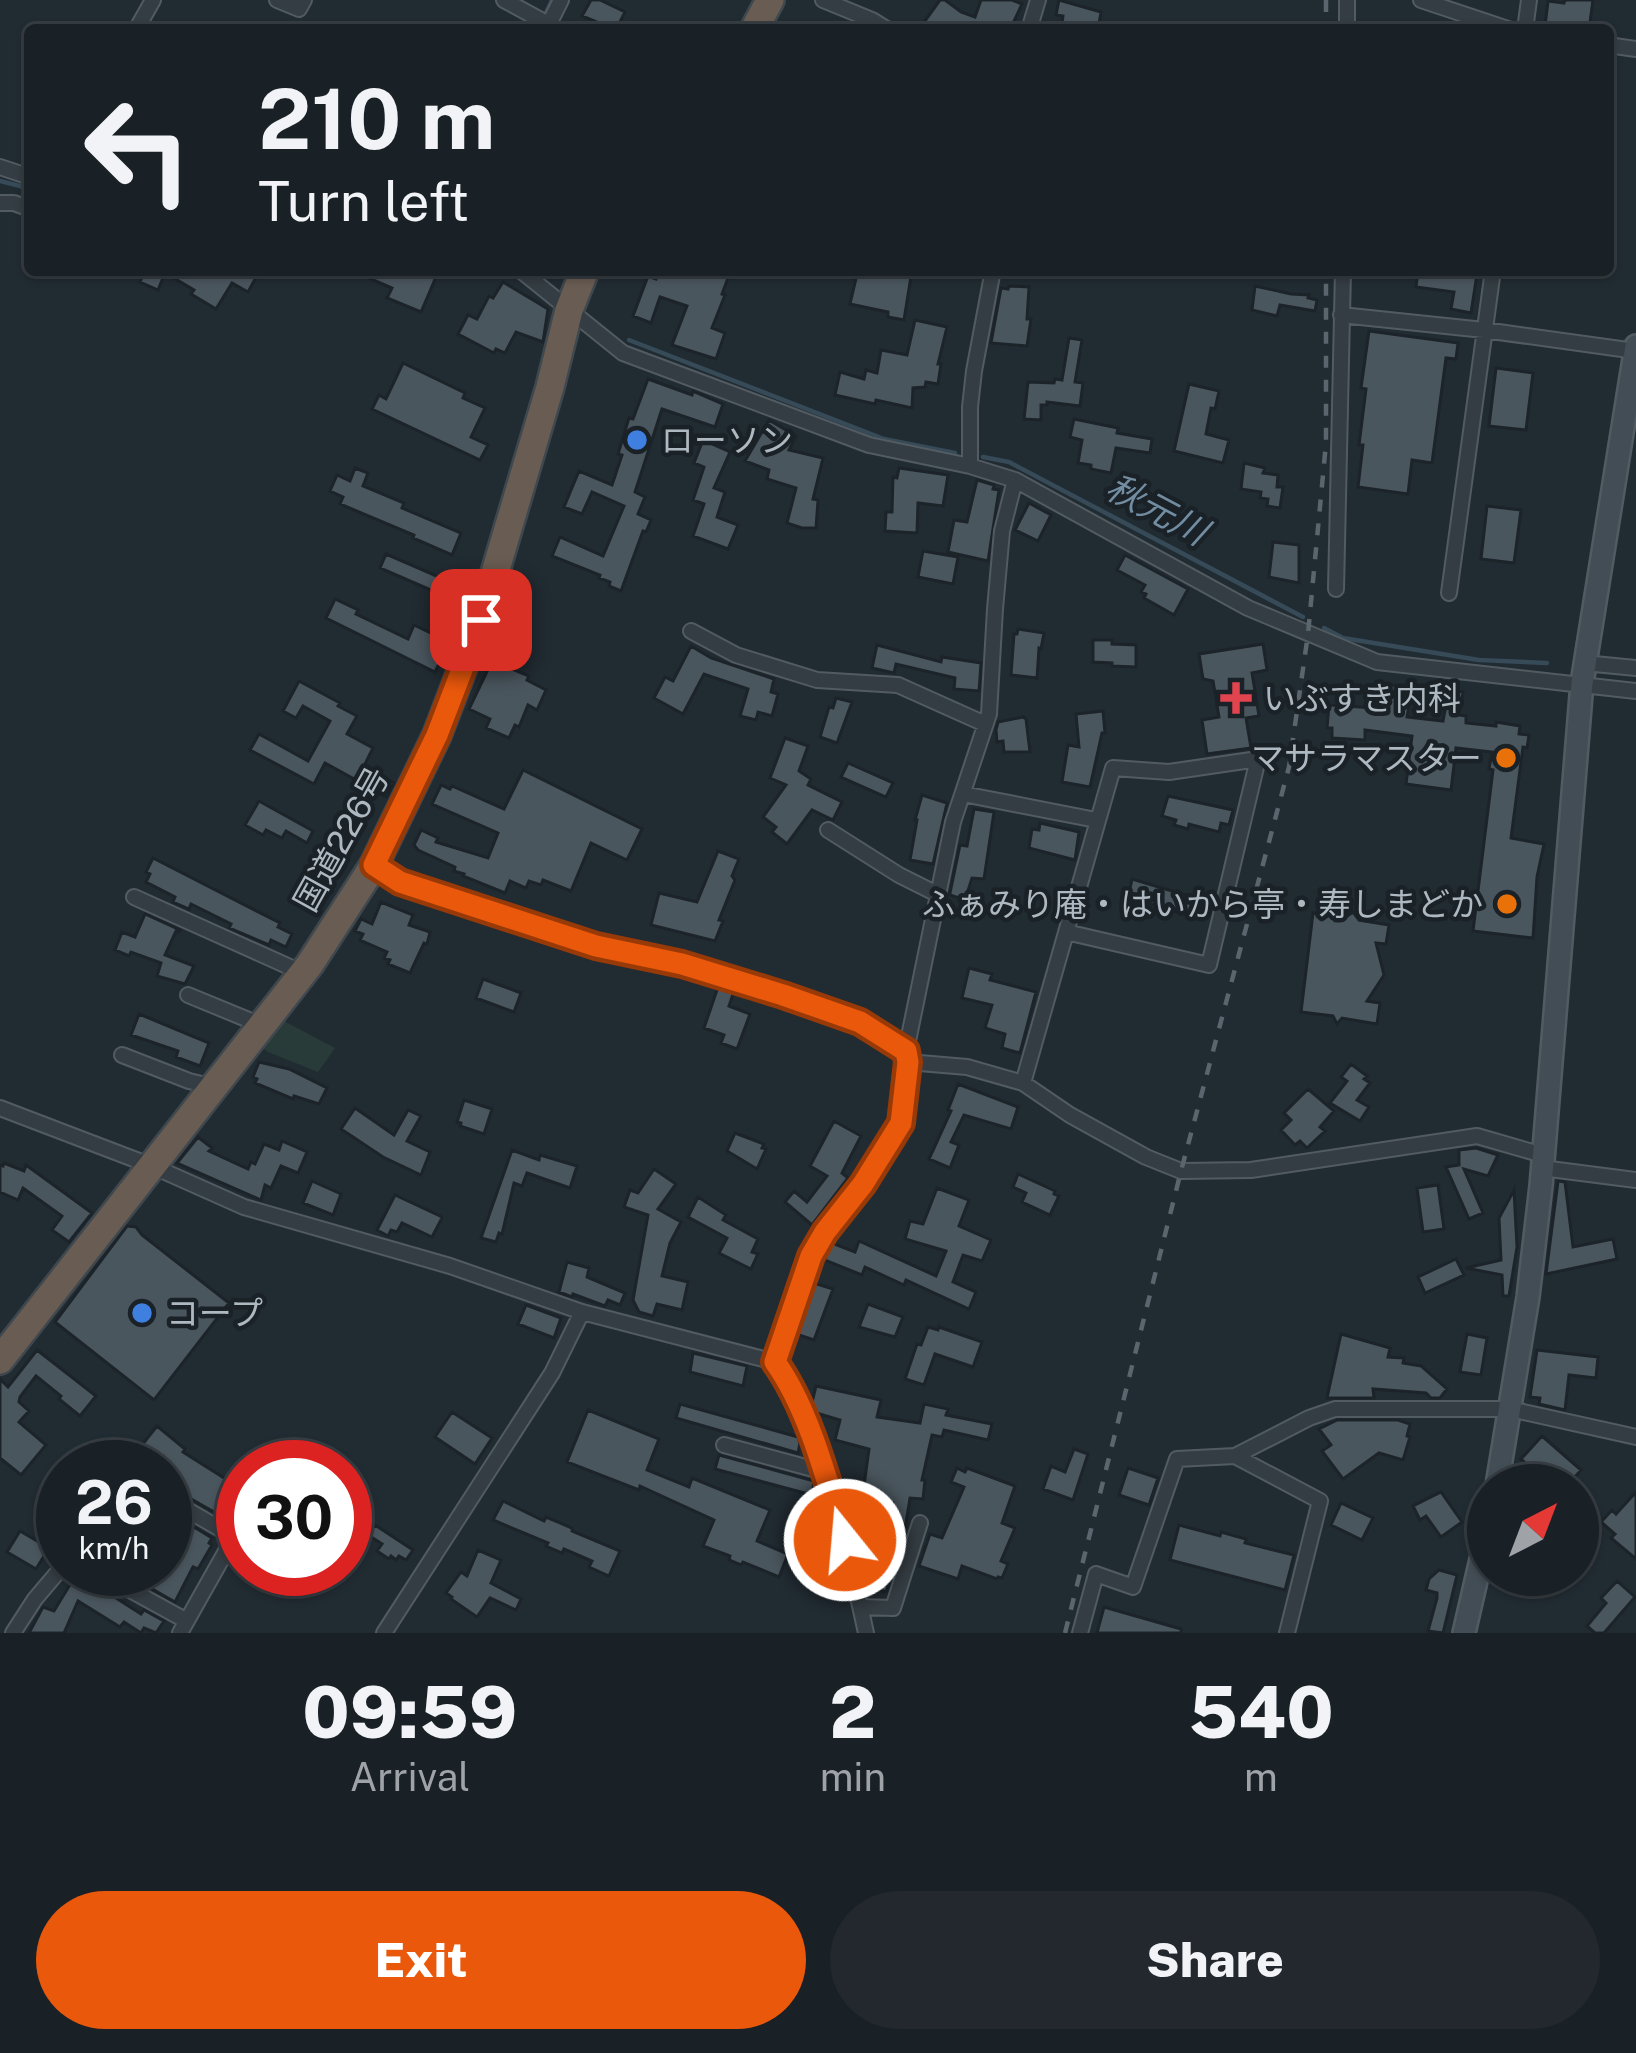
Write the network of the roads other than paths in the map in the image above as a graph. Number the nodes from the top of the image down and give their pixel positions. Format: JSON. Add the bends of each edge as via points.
{"nodes":[{"id":1,"x":277,"y":0,"type":"edge"},
{"id":2,"x":304,"y":0,"type":"edge"},
{"id":3,"x":504,"y":0,"type":"edge"},
{"id":4,"x":561,"y":0,"type":"edge"},
{"id":5,"x":824,"y":0,"type":"edge"},
{"id":6,"x":1421,"y":0,"type":"edge"},
{"id":7,"x":545,"y":24,"type":"edge"},
{"id":8,"x":878,"y":24,"type":"edge"},
{"id":9,"x":1493,"y":24,"type":"edge"},
{"id":10,"x":527,"y":276,"type":"edge"},
{"id":11,"x":583,"y":276,"type":"edge"},
{"id":12,"x":992,"y":276,"type":"edge"},
{"id":13,"x":1343,"y":276,"type":"edge"},
{"id":14,"x":1492,"y":276,"type":"edge"},
{"id":15,"x":569,"y":310,"type":"junction"},
{"id":16,"x":1341,"y":315,"type":"junction"},
{"id":17,"x":1484,"y":330,"type":"junction"},
{"id":18,"x":1636,"y":349,"type":"edge"},
{"id":19,"x":970,"y":466,"type":"junction"},
{"id":20,"x":1015,"y":480,"type":"junction"},
{"id":21,"x":1336,"y":589,"type":"dead end"},
{"id":22,"x":1449,"y":593,"type":"dead end"},
{"id":23,"x":691,"y":631,"type":"dead end"},
{"id":24,"x":1636,"y":668,"type":"edge"},
{"id":25,"x":1583,"y":673,"type":"junction"},
{"id":26,"x":1636,"y":691,"type":"edge"},
{"id":27,"x":986,"y":724,"type":"junction"},
{"id":28,"x":963,"y":794,"type":"junction"},
{"id":29,"x":1096,"y":820,"type":"junction"},
{"id":30,"x":829,"y":830,"type":"dead end"},
{"id":31,"x":374,"y":865,"type":"junction"},
{"id":32,"x":939,"y":896,"type":"junction"},
{"id":33,"x":134,"y":897,"type":"dead end"},
{"id":34,"x":1066,"y":932,"type":"junction"},
{"id":35,"x":303,"y":974,"type":"junction"},
{"id":36,"x":188,"y":995,"type":"dead end"},
{"id":37,"x":262,"y":1026,"type":"junction"},
{"id":38,"x":122,"y":1055,"type":"dead end"},
{"id":39,"x":907,"y":1057,"type":"junction"},
{"id":40,"x":1023,"y":1083,"type":"junction"},
{"id":41,"x":214,"y":1087,"type":"junction"},
{"id":42,"x":0,"y":1108,"type":"edge"},
{"id":43,"x":1542,"y":1162,"type":"junction"},
{"id":44,"x":152,"y":1166,"type":"junction"},
{"id":45,"x":1636,"y":1180,"type":"edge"},
{"id":46,"x":582,"y":1312,"type":"junction"},
{"id":47,"x":0,"y":1360,"type":"edge"},
{"id":48,"x":775,"y":1362,"type":"junction"},
{"id":49,"x":1510,"y":1409,"type":"junction"},
{"id":50,"x":1636,"y":1437,"type":"edge"},
{"id":51,"x":724,"y":1445,"type":"dead end"},
{"id":52,"x":1235,"y":1456,"type":"junction"},
{"id":53,"x":1501,"y":1464,"type":"edge"},
{"id":54,"x":824,"y":1472,"type":"junction"},
{"id":55,"x":192,"y":1513,"type":"edge"},
{"id":56,"x":920,"y":1523,"type":"dead end"},
{"id":57,"x":38,"y":1596,"type":"edge"},
{"id":58,"x":135,"y":1596,"type":"edge"},
{"id":59,"x":1473,"y":1596,"type":"edge"},
{"id":60,"x":861,"y":1607,"type":"junction"},
{"id":61,"x":183,"y":1626,"type":"edge"},
{"id":62,"x":13,"y":1633,"type":"edge"},
{"id":63,"x":385,"y":1633,"type":"edge"},
{"id":64,"x":866,"y":1633,"type":"edge"},
{"id":65,"x":1080,"y":1633,"type":"edge"},
{"id":66,"x":1287,"y":1633,"type":"edge"},
{"id":67,"x":1464,"y":1633,"type":"edge"}],
"edges":[{"from":1,"to":2,"type":"street","via":[[299,9]]},
{"from":3,"to":7,"type":"street"},
{"from":4,"to":7,"type":"street"},
{"from":5,"to":8,"type":"street"},
{"from":6,"to":9,"type":"street"},
{"from":10,"to":15,"type":"street"},
{"from":11,"to":15,"type":"highway","name":"国道226号"},
{"from":12,"to":19,"type":"street","via":[[974,371]]},
{"from":13,"to":16,"type":"street"},
{"from":14,"to":17,"type":"street"},
{"from":15,"to":19,"type":"street","via":[[623,353],[869,445]]},
{"from":15,"to":31,"type":"highway","name":"国道226号","via":[[481,620]]},
{"from":16,"to":17,"type":"street"},
{"from":16,"to":21,"type":"street"},
{"from":17,"to":18,"type":"street"},
{"from":17,"to":22,"type":"street"},
{"from":18,"to":25,"type":"street"},
{"from":19,"to":20,"type":"street"},
{"from":20,"to":25,"type":"street","via":[[1248,608],[1377,662]]},
{"from":20,"to":27,"type":"street","via":[[1002,531]]},
{"from":23,"to":27,"type":"street","via":[[736,656],[817,680],[898,685]]},
{"from":24,"to":25,"type":"street"},
{"from":25,"to":26,"type":"street"},
{"from":25,"to":43,"type":"street"},
{"from":27,"to":28,"type":"street"},
{"from":28,"to":29,"type":"street"},
{"from":28,"to":32,"type":"street"},
{"from":29,"to":34,"type":"street"},
{"from":29,"to":34,"type":"street","via":[[1113,768],[1168,772],[1258,759],[1210,965]]},
{"from":30,"to":32,"type":"street"},
{"from":31,"to":35,"type":"highway","name":"国道226号"},
{"from":31,"to":39,"type":"street","via":[[400,882],[596,946],[682,964],[860,1022]]},
{"from":32,"to":39,"type":"street"},
{"from":33,"to":35,"type":"street"},
{"from":34,"to":40,"type":"street"},
{"from":35,"to":37,"type":"highway","name":"国道226号"},
{"from":36,"to":37,"type":"street"},
{"from":37,"to":41,"type":"highway","name":"国道226号"},
{"from":38,"to":41,"type":"street"},
{"from":39,"to":40,"type":"street"},
{"from":39,"to":48,"type":"street","via":[[901,1123],[811,1256]]},
{"from":40,"to":43,"type":"street","via":[[1181,1171],[1250,1170],[1477,1136]]},
{"from":41,"to":44,"type":"highway","name":"国道226号"},
{"from":42,"to":44,"type":"street"},
{"from":43,"to":45,"type":"street"},
{"from":43,"to":49,"type":"street"},
{"from":44,"to":46,"type":"street","via":[[244,1207]]},
{"from":44,"to":47,"type":"highway","name":"国道226号"},
{"from":46,"to":48,"type":"street"},
{"from":46,"to":63,"type":"street","via":[[553,1373]]},
{"from":48,"to":54,"type":"street"},
{"from":49,"to":50,"type":"street"},
{"from":49,"to":52,"type":"street","via":[[1335,1409]]},
{"from":49,"to":53,"type":"street"},
{"from":51,"to":54,"type":"street"},
{"from":52,"to":65,"type":"street","via":[[1177,1460],[1133,1587],[1096,1574]]},
{"from":52,"to":66,"type":"street","via":[[1320,1501]]},
{"from":54,"to":60,"type":"street"},
{"from":55,"to":61,"type":"street","via":[[234,1537]]},
{"from":56,"to":60,"type":"street","via":[[893,1608]]},
{"from":57,"to":62,"type":"street"},
{"from":58,"to":61,"type":"street"},
{"from":59,"to":67,"type":"street"},
{"from":60,"to":64,"type":"street"}]}
